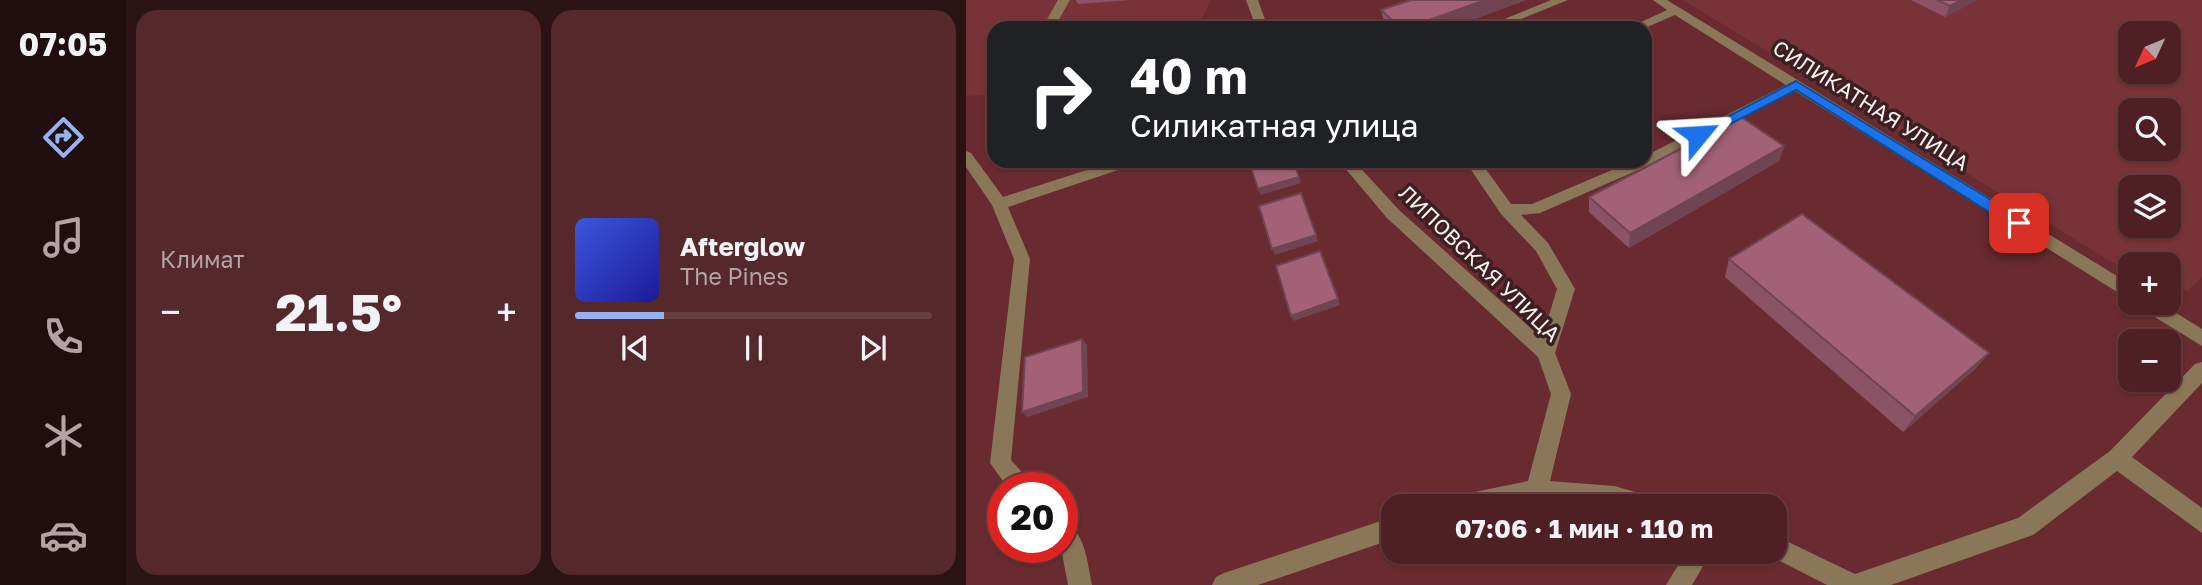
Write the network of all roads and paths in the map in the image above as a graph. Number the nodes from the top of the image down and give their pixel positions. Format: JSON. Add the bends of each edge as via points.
{"nodes":[{"id":1,"x":1064,"y":0,"type":"edge"},
{"id":2,"x":1252,"y":0,"type":"edge"},
{"id":3,"x":1562,"y":0,"type":"edge"},
{"id":4,"x":1659,"y":0,"type":"edge"},
{"id":5,"x":1676,"y":11,"type":"junction"},
{"id":6,"x":1052,"y":21,"type":"edge"},
{"id":7,"x":1259,"y":21,"type":"edge"},
{"id":8,"x":1506,"y":21,"type":"edge"},
{"id":9,"x":1651,"y":21,"type":"edge"},
{"id":10,"x":1796,"y":85,"type":"junction"},
{"id":11,"x":966,"y":156,"type":"edge"},
{"id":12,"x":1652,"y":158,"type":"edge"},
{"id":13,"x":1110,"y":168,"type":"edge"},
{"id":14,"x":1352,"y":168,"type":"edge"},
{"id":15,"x":1477,"y":168,"type":"edge"},
{"id":16,"x":1630,"y":168,"type":"edge"},
{"id":17,"x":999,"y":204,"type":"junction"},
{"id":18,"x":1507,"y":210,"type":"junction"},
{"id":19,"x":2118,"y":285,"type":"edge"},
{"id":20,"x":2165,"y":315,"type":"edge"},
{"id":21,"x":2202,"y":338,"type":"edge"},
{"id":22,"x":1546,"y":353,"type":"junction"},
{"id":23,"x":2202,"y":370,"type":"edge"},
{"id":24,"x":2117,"y":457,"type":"junction"},
{"id":25,"x":1008,"y":472,"type":"edge"},
{"id":26,"x":1537,"y":490,"type":"junction"},
{"id":27,"x":1518,"y":494,"type":"edge"},
{"id":28,"x":1588,"y":494,"type":"edge"},
{"id":29,"x":2202,"y":522,"type":"edge"},
{"id":30,"x":1381,"y":532,"type":"edge"},
{"id":31,"x":1787,"y":552,"type":"edge"},
{"id":32,"x":1076,"y":563,"type":"edge"},
{"id":33,"x":1692,"y":564,"type":"edge"},
{"id":34,"x":1080,"y":585,"type":"edge"},
{"id":35,"x":1224,"y":585,"type":"edge"},
{"id":36,"x":1678,"y":585,"type":"edge"},
{"id":37,"x":1852,"y":585,"type":"edge"},
{"id":38,"x":1858,"y":585,"type":"edge"}],
"edges":[{"from":1,"to":6,"type":"street"},
{"from":2,"to":7,"type":"street"},
{"from":3,"to":8,"type":"street"},
{"from":4,"to":5,"type":"street","name":"СИЛИКАТНАЯ УЛИЦА"},
{"from":5,"to":9,"type":"street"},
{"from":5,"to":10,"type":"street","name":"СИЛИКАТНАЯ УЛИЦА"},
{"from":10,"to":12,"type":"street"},
{"from":10,"to":19,"type":"street","name":"СИЛИКАТНАЯ УЛИЦА"},
{"from":11,"to":17,"type":"street"},
{"from":13,"to":17,"type":"street"},
{"from":14,"to":22,"type":"street","name":"ЛИПОВСКАЯ УЛИЦА","via":[[1393,214]]},
{"from":15,"to":18,"type":"street"},
{"from":16,"to":18,"type":"street","via":[[1534,209]]},
{"from":17,"to":25,"type":"street","via":[[1023,259],[1000,463]]},
{"from":18,"to":22,"type":"street","via":[[1542,247],[1566,289]]},
{"from":20,"to":21,"type":"street"},
{"from":22,"to":26,"type":"street","name":"ЛИПОВСКАЯ УЛИЦА","via":[[1561,394]]},
{"from":23,"to":24,"type":"street"},
{"from":24,"to":29,"type":"street"},
{"from":24,"to":38,"type":"street","via":[[2025,527]]},
{"from":26,"to":27,"type":"street"},
{"from":26,"to":28,"type":"street"},
{"from":30,"to":35,"type":"street"},
{"from":31,"to":37,"type":"street"},
{"from":32,"to":34,"type":"street"},
{"from":33,"to":36,"type":"street"}]}
